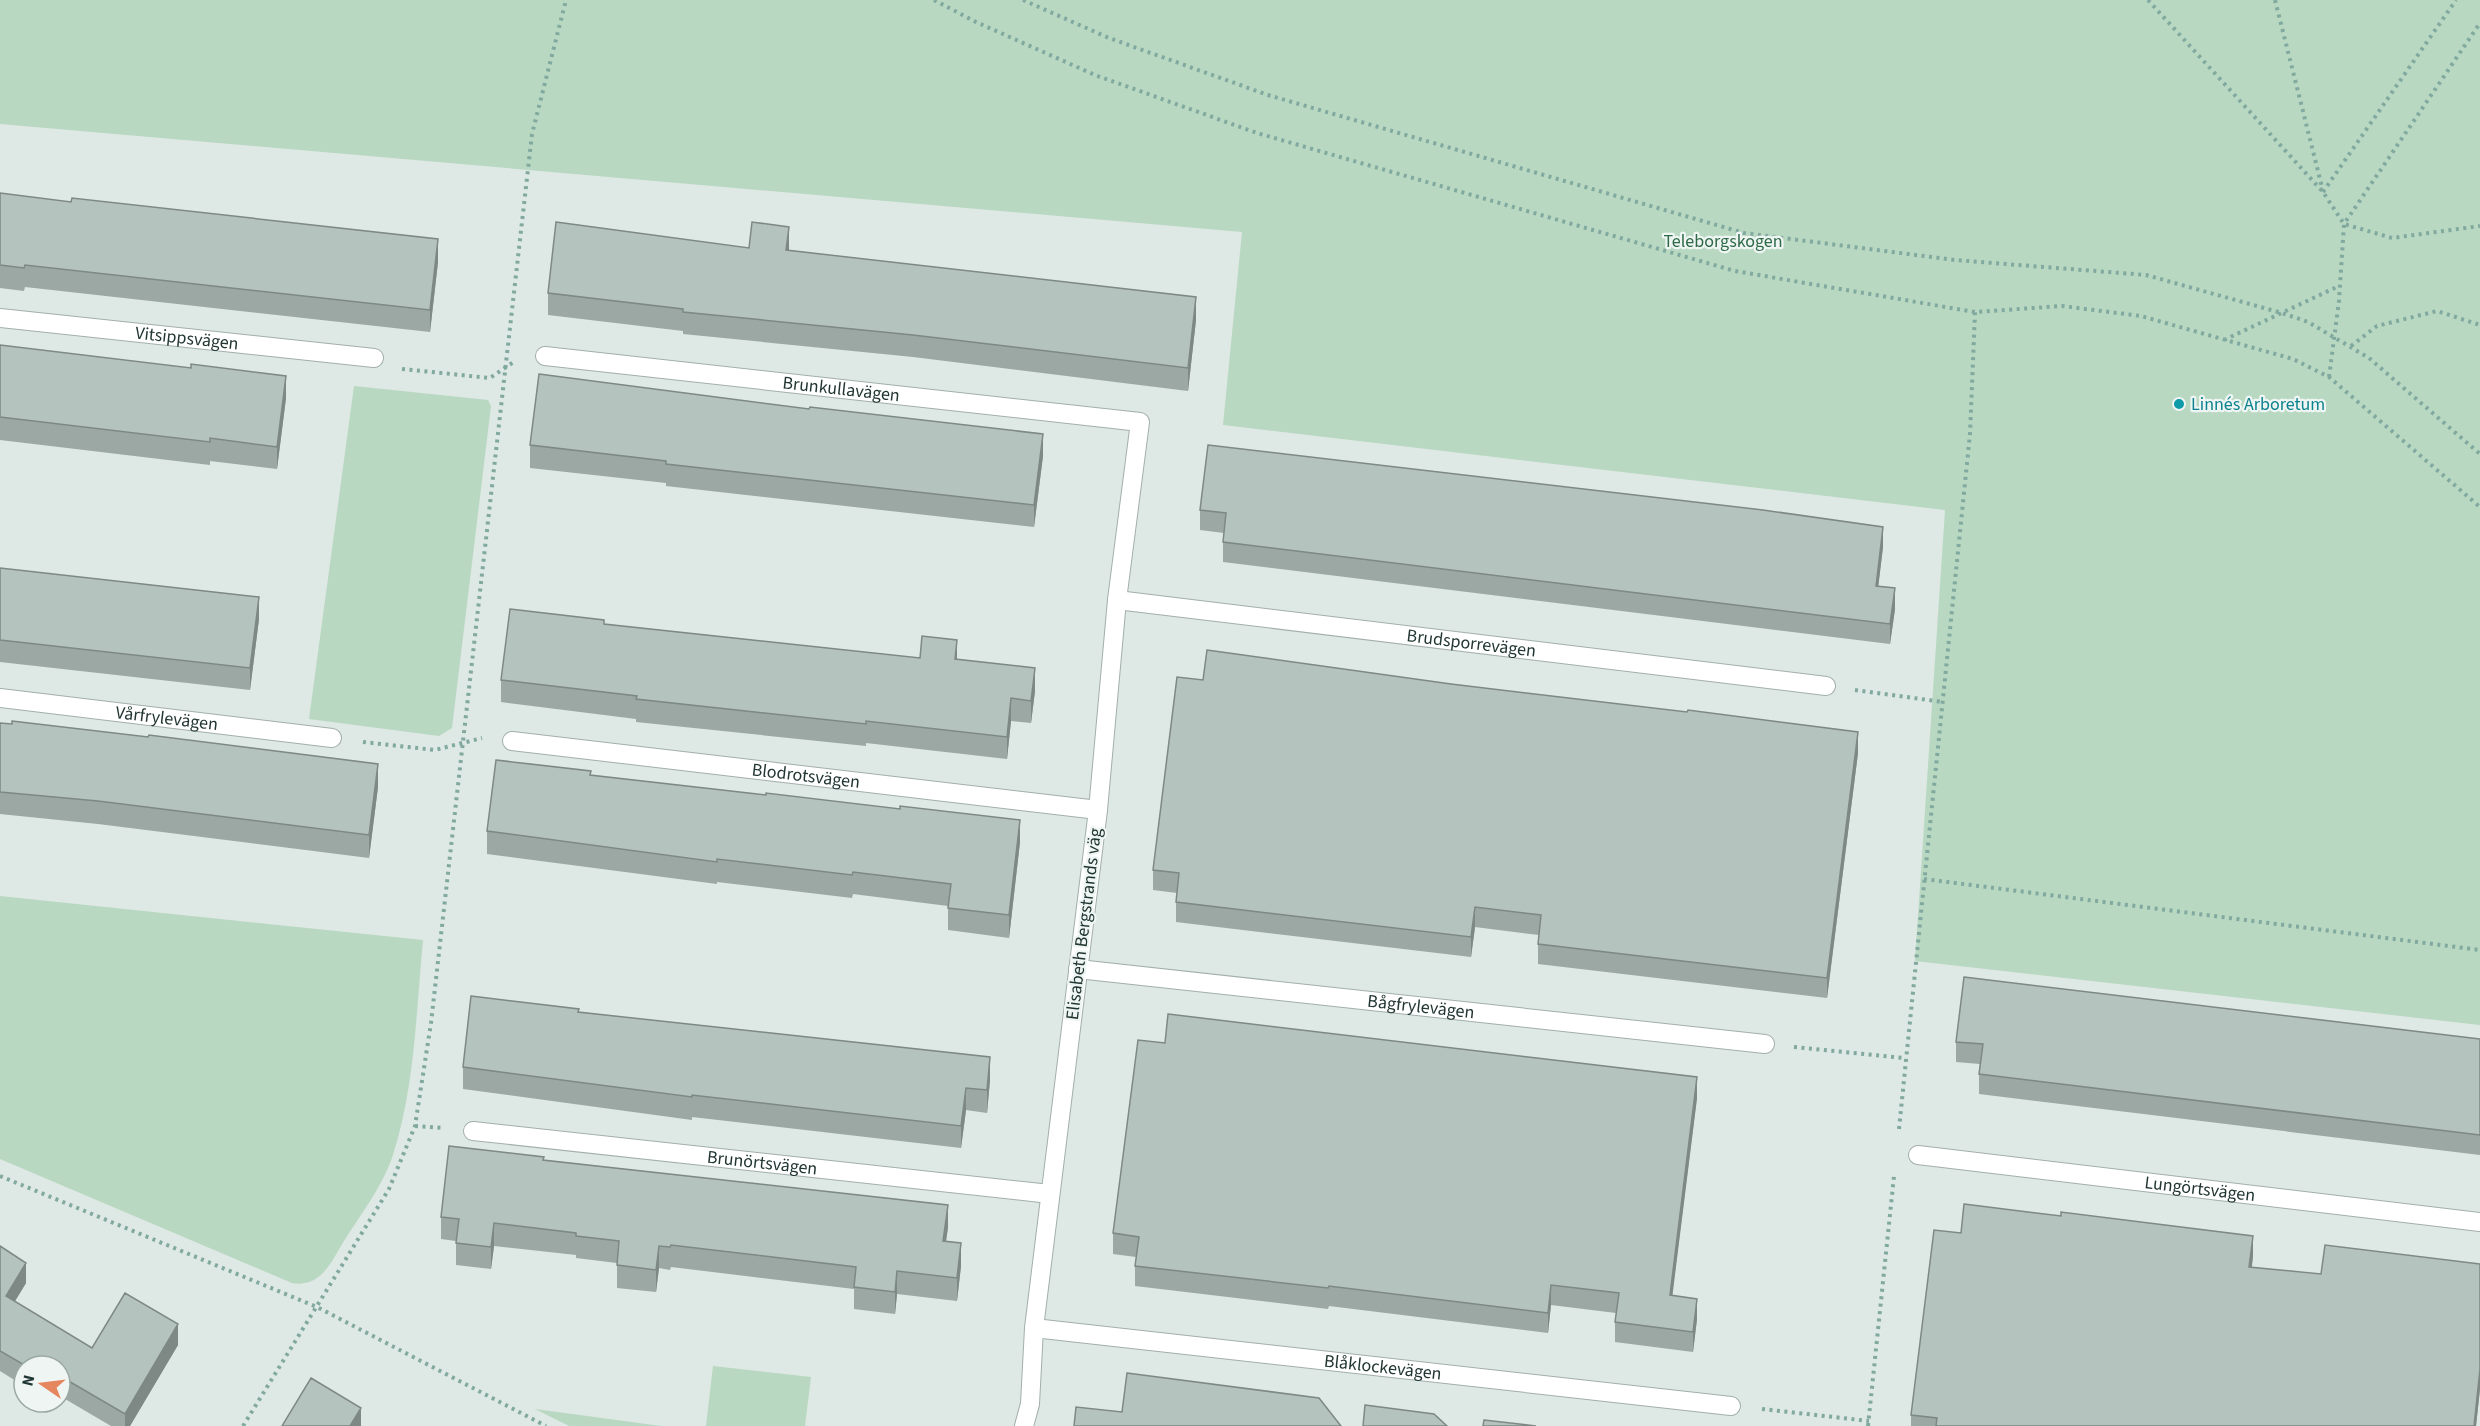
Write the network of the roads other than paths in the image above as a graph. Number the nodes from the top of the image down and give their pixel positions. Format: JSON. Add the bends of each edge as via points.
{"nodes":[{"id":1,"x":0,"y":318,"type":"edge"},
{"id":2,"x":545,"y":356,"type":"road end"},
{"id":3,"x":374,"y":358,"type":"road end"},
{"id":4,"x":1140,"y":422,"type":"joint"},
{"id":5,"x":1117,"y":600,"type":"junction"},
{"id":6,"x":1826,"y":686,"type":"road end"},
{"id":7,"x":0,"y":698,"type":"edge"},
{"id":8,"x":332,"y":738,"type":"road end"},
{"id":9,"x":512,"y":741,"type":"road end"},
{"id":10,"x":1098,"y":810,"type":"junction"},
{"id":11,"x":1078,"y":969,"type":"junction"},
{"id":12,"x":1765,"y":1044,"type":"road end"},
{"id":13,"x":473,"y":1131,"type":"dead end"},
{"id":14,"x":1918,"y":1155,"type":"dead end"},
{"id":15,"x":1050,"y":1194,"type":"junction"},
{"id":16,"x":2480,"y":1222,"type":"edge"},
{"id":17,"x":1034,"y":1328,"type":"junction"},
{"id":18,"x":1731,"y":1406,"type":"road end"},
{"id":19,"x":1024,"y":1426,"type":"edge"}],
"edges":[{"from":1,"to":3,"type":"street","name":"Vitsippsvägen"},
{"from":2,"to":4,"type":"street","name":"Brunkullavägen"},
{"from":4,"to":5,"type":"street","name":"Elisabeth Bergstrands väg"},
{"from":5,"to":6,"type":"street","name":"Brudsporrevägen"},
{"from":5,"to":10,"type":"street","name":"Elisabeth Bergstrands väg"},
{"from":7,"to":8,"type":"street","name":"Vårfrylevägen"},
{"from":9,"to":10,"type":"street","name":"Blodrotsvägen"},
{"from":10,"to":11,"type":"street","name":"Elisabeth Bergstrands väg"},
{"from":11,"to":12,"type":"street","name":"Bågfrylevägen"},
{"from":11,"to":15,"type":"street","name":"Elisabeth Bergstrands väg"},
{"from":13,"to":15,"type":"street","name":"Brunörtsvägen"},
{"from":14,"to":16,"type":"street","name":"Lungörtsvägen"},
{"from":15,"to":17,"type":"street","name":"Elisabeth Bergstrands väg"},
{"from":17,"to":18,"type":"street","name":"Blåklockevägen"},
{"from":17,"to":19,"type":"street","name":"Elisabeth Bergstrands väg","via":[[1030,1404]]}]}
